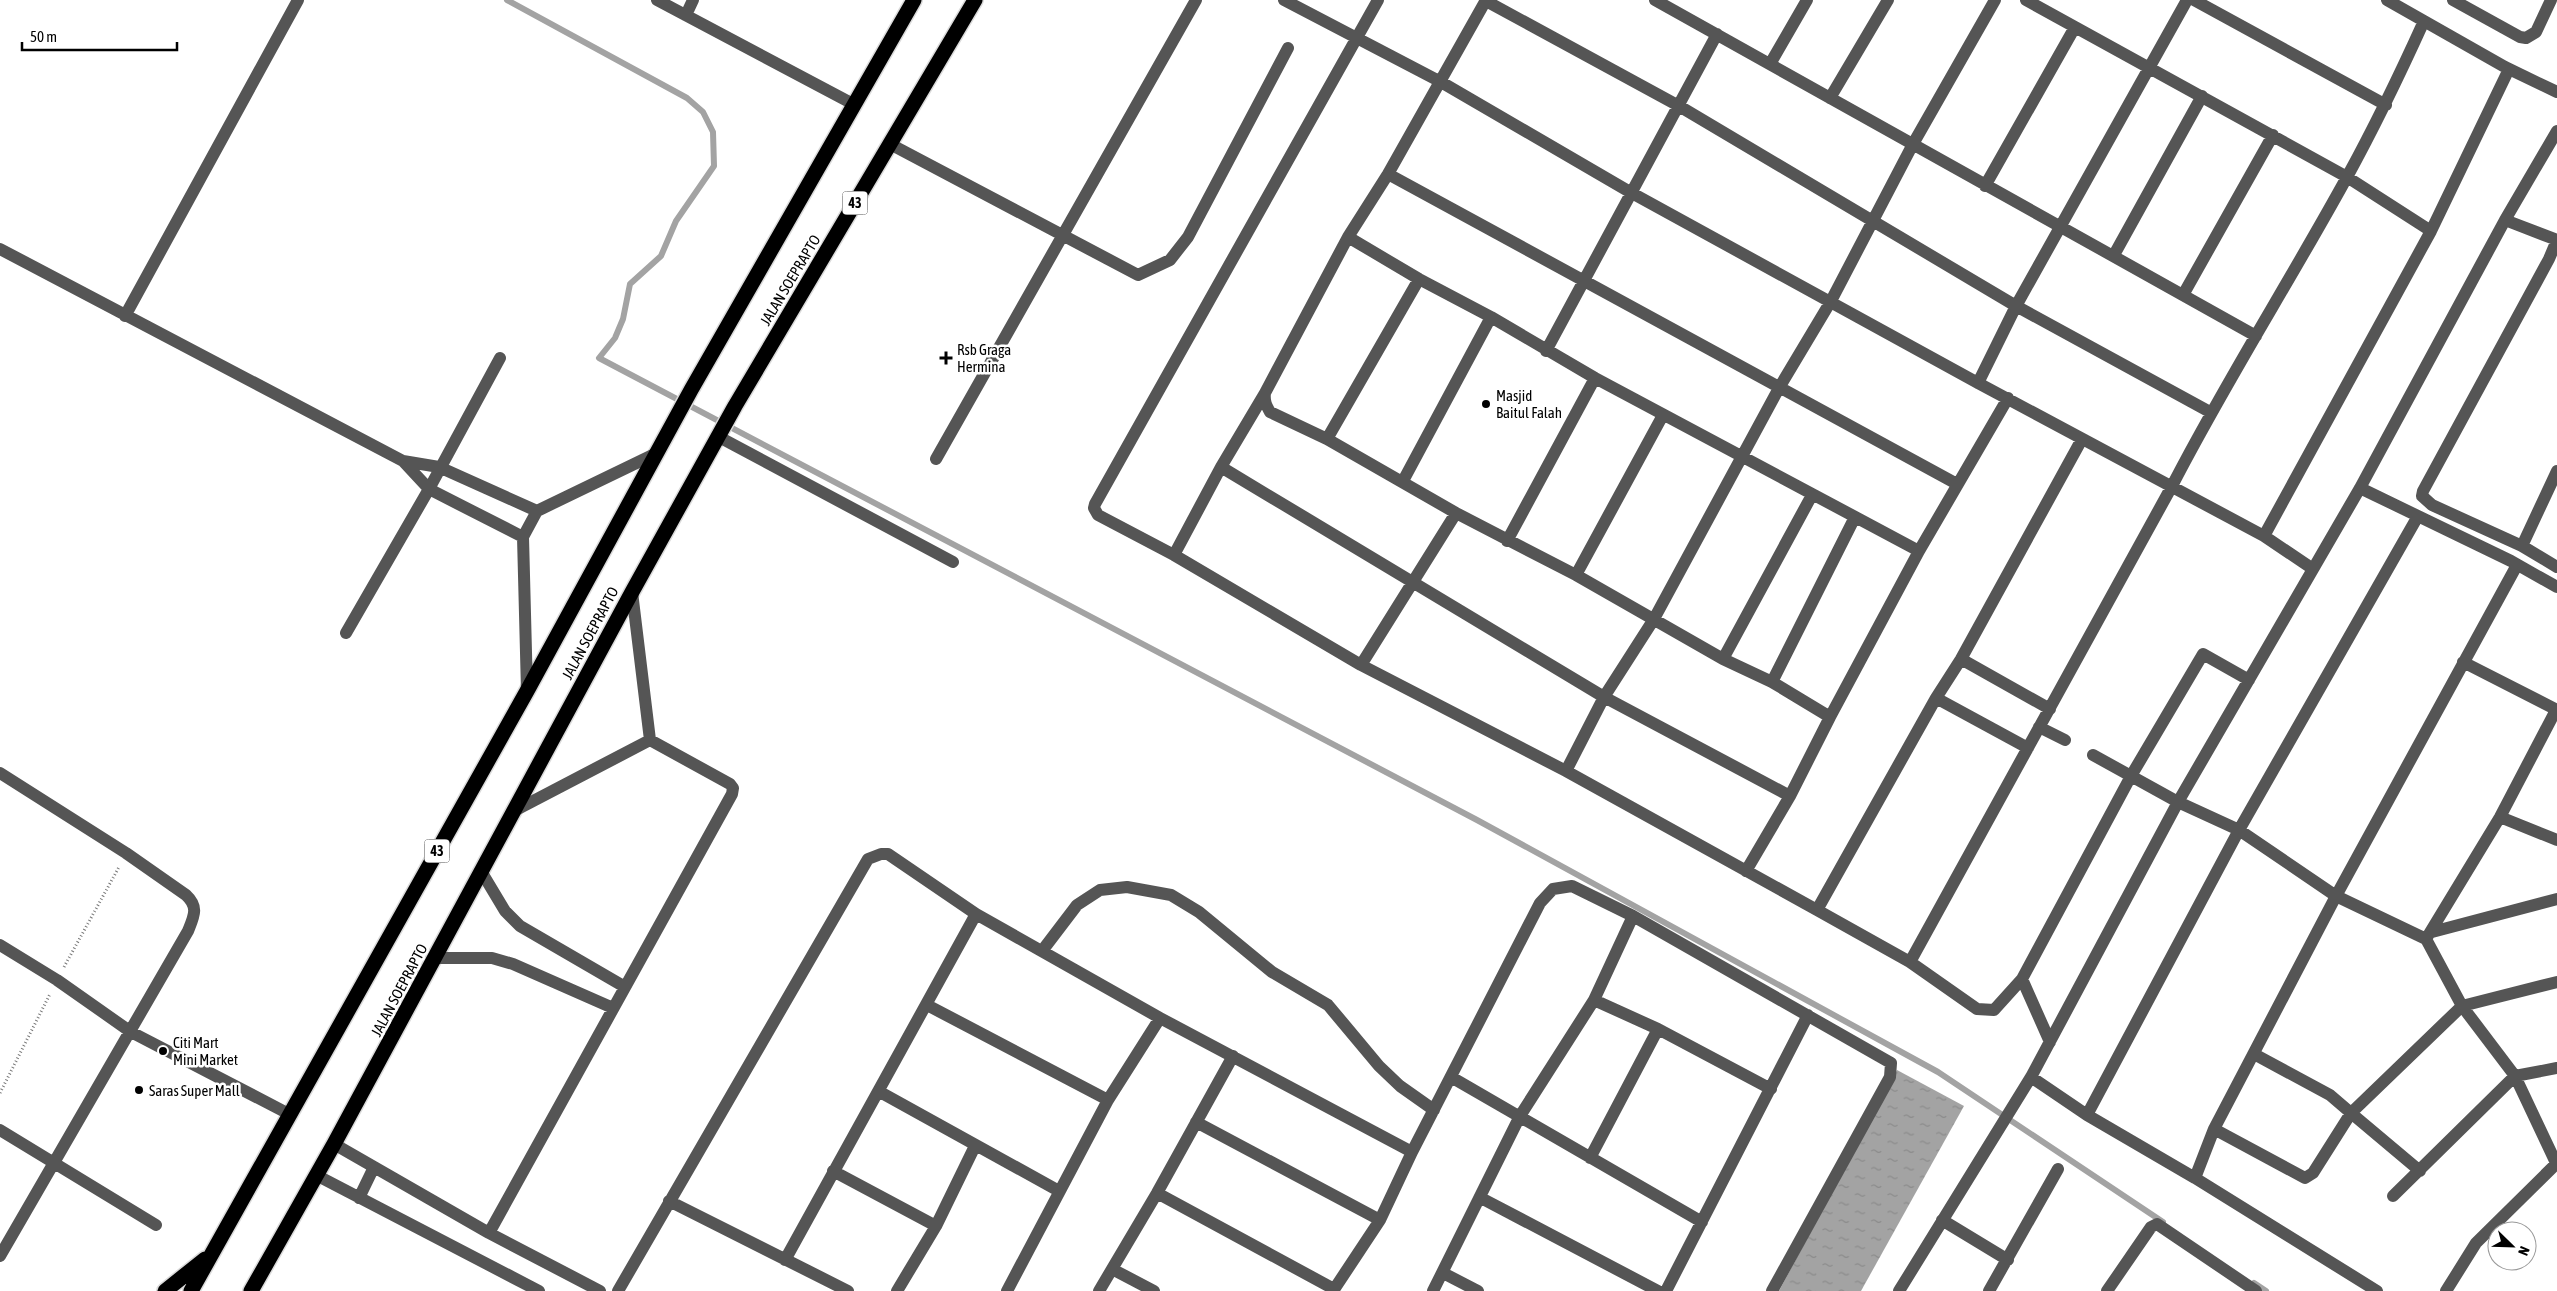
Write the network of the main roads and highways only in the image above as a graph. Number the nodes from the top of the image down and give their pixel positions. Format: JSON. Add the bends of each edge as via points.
{"nodes":[{"id":1,"x":914,"y":0,"type":"edge"},
{"id":2,"x":975,"y":0,"type":"edge"},
{"id":3,"x":212,"y":1254,"type":"junction"},
{"id":4,"x":165,"y":1291,"type":"edge"},
{"id":5,"x":191,"y":1291,"type":"edge"},
{"id":6,"x":251,"y":1291,"type":"edge"}],
"edges":[{"from":1,"to":3,"type":"highway","name":"JALAN SOEPRAPTO","number":"43","via":[[691,390],[527,691]]},
{"from":2,"to":6,"type":"highway","name":"JALAN SOEPRAPTO","number":"43","via":[[735,406],[480,871],[436,958]]},
{"from":3,"to":4,"type":"highway"},
{"from":3,"to":5,"type":"highway","name":"JALAN SOEPRAPTO","number":"43"}]}
